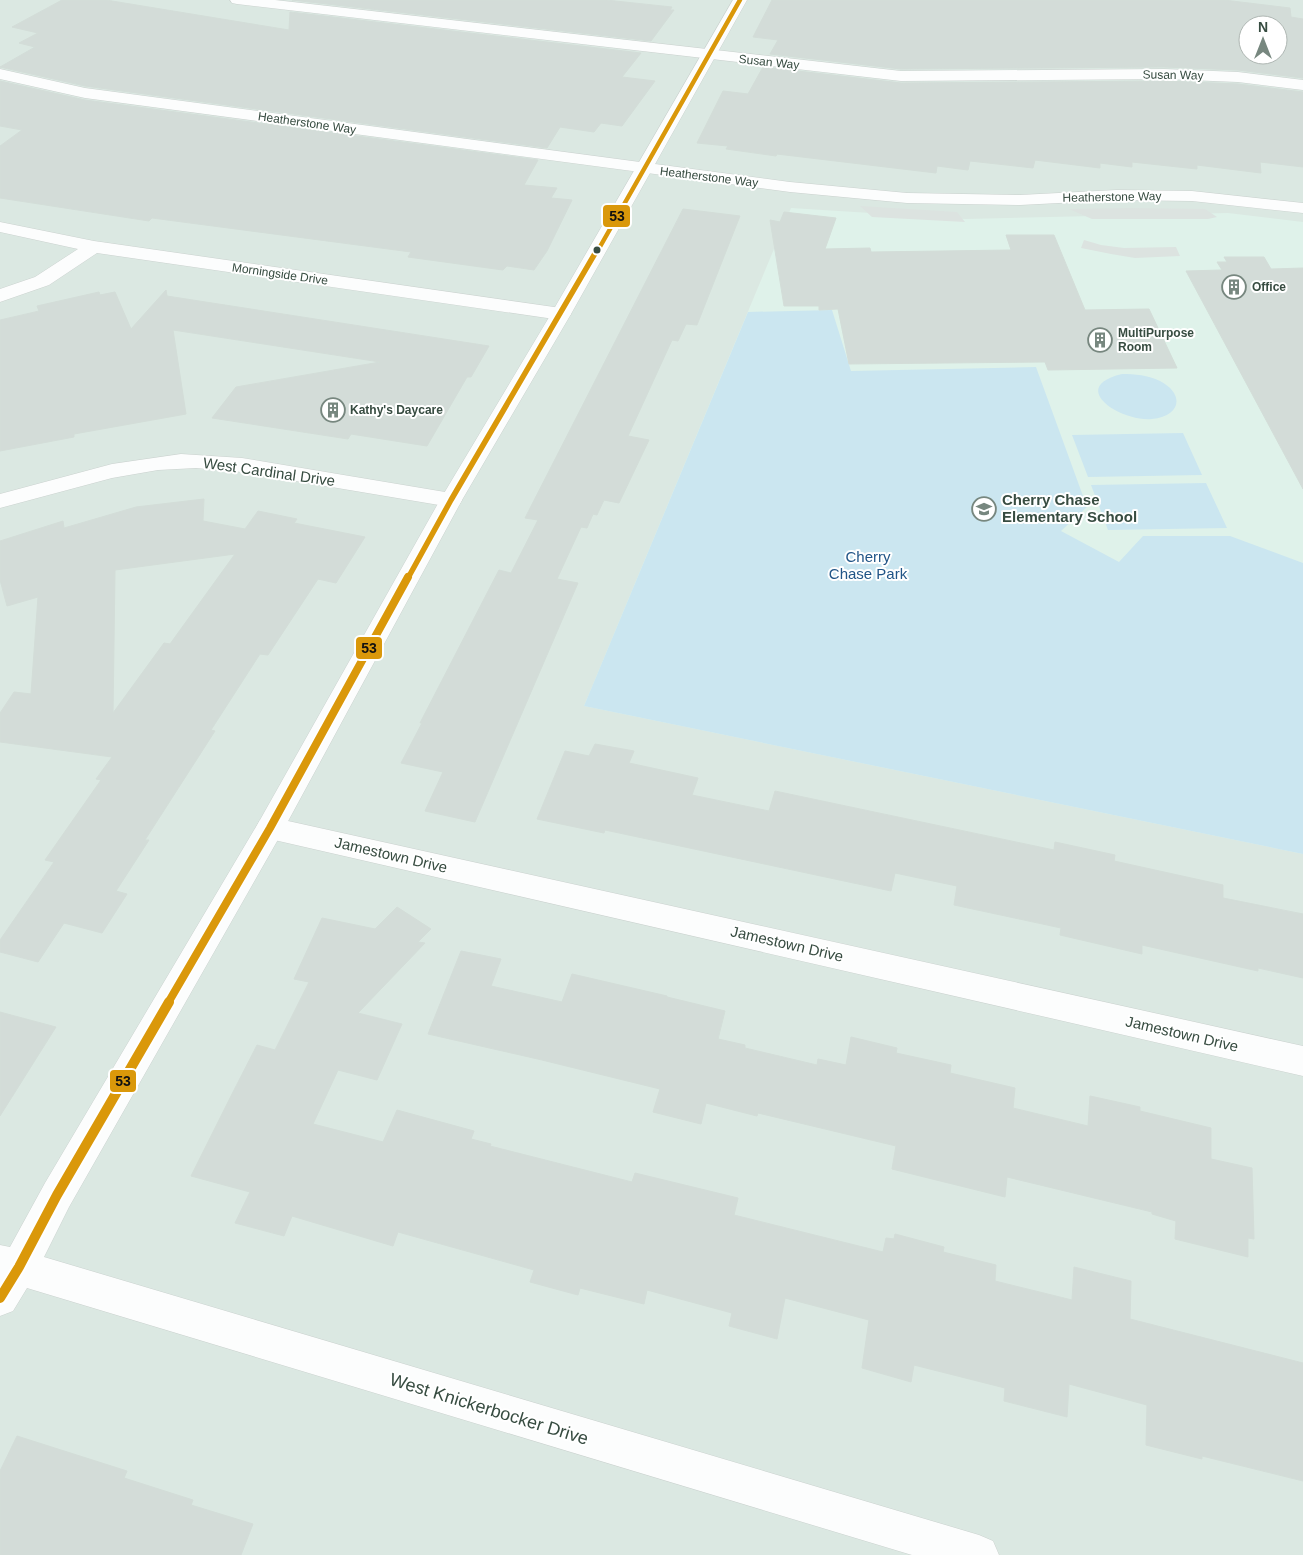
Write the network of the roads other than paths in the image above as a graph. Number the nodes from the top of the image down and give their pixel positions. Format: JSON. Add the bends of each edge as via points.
{"nodes":[{"id":1,"x":237,"y":0,"type":"edge"},
{"id":2,"x":740,"y":0,"type":"edge"},
{"id":3,"x":708,"y":55,"type":"junction"},
{"id":4,"x":0,"y":74,"type":"edge"},
{"id":5,"x":1303,"y":85,"type":"edge"},
{"id":6,"x":644,"y":169,"type":"junction"},
{"id":7,"x":1303,"y":208,"type":"edge"},
{"id":8,"x":0,"y":228,"type":"edge"},
{"id":9,"x":94,"y":247,"type":"junction"},
{"id":10,"x":0,"y":296,"type":"edge"},
{"id":11,"x":561,"y":314,"type":"junction"},
{"id":12,"x":451,"y":500,"type":"junction"},
{"id":13,"x":0,"y":501,"type":"edge"},
{"id":14,"x":270,"y":828,"type":"junction"},
{"id":15,"x":1303,"y":1061,"type":"edge"},
{"id":16,"x":6,"y":1275,"type":"edge"},
{"id":17,"x":979,"y":1555,"type":"edge"}],
"edges":[{"from":1,"to":3,"type":"street","name":"Susan Way"},
{"from":2,"to":3,"type":"street"},
{"from":3,"to":5,"type":"street","name":"Susan Way","via":[[901,76],[1164,74],[1238,77]]},
{"from":3,"to":6,"type":"street"},
{"from":4,"to":6,"type":"street","name":"Heatherstone Way","via":[[84,93]]},
{"from":6,"to":7,"type":"street","name":"Heatherstone Way","via":[[907,198],[1020,200],[1116,195],[1192,196]]},
{"from":6,"to":11,"type":"street"},
{"from":8,"to":9,"type":"street","name":"Morningside Drive"},
{"from":9,"to":10,"type":"street","via":[[42,281]]},
{"from":9,"to":11,"type":"street","name":"Morningside Drive"},
{"from":11,"to":12,"type":"street"},
{"from":12,"to":13,"type":"street","name":"West Cardinal Drive","via":[[222,462],[183,461],[142,465]]},
{"from":12,"to":14,"type":"street"},
{"from":14,"to":15,"type":"street","name":"Jamestown Drive"},
{"from":14,"to":16,"type":"street"},
{"from":16,"to":17,"type":"street","name":"West Knickerbocker Drive"}]}
